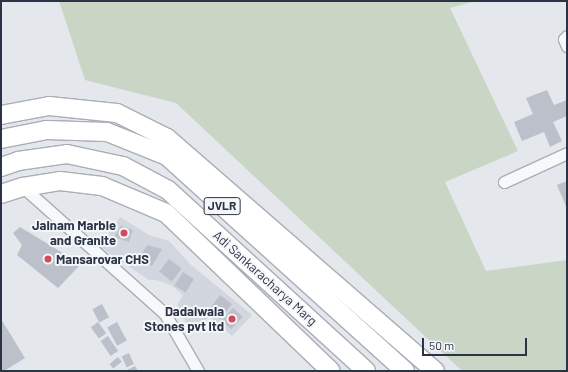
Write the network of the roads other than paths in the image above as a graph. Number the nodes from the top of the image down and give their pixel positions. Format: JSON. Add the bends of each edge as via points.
{"nodes":[{"id":1,"x":567,"y":36,"type":"edge"},
{"id":2,"x":567,"y":46,"type":"edge"},
{"id":3,"x":1,"y":115,"type":"edge"},
{"id":4,"x":1,"y":139,"type":"edge"},
{"id":5,"x":567,"y":153,"type":"edge"},
{"id":6,"x":1,"y":166,"type":"edge"},
{"id":7,"x":504,"y":182,"type":"dead end"},
{"id":8,"x":23,"y":187,"type":"junction"},
{"id":9,"x":1,"y":194,"type":"edge"},
{"id":10,"x":198,"y":371,"type":"edge"},
{"id":11,"x":331,"y":371,"type":"edge"},
{"id":12,"x":366,"y":371,"type":"edge"},
{"id":13,"x":405,"y":371,"type":"edge"},
{"id":14,"x":435,"y":371,"type":"edge"}],
"edges":[{"from":1,"to":2,"type":"street","via":[[564,39]]},
{"from":3,"to":14,"type":"main road","via":[[49,106],[117,113],[167,138]]},
{"from":4,"to":13,"type":"main road","number":"JVLR","via":[[47,130],[107,132],[167,156]]},
{"from":5,"to":7,"type":"street"},
{"from":6,"to":12,"type":"main road","name":"Adi Sankaracharya Marg","number":"JVLR","via":[[67,154],[123,166],[168,190]]},
{"from":8,"to":9,"type":"main road"},
{"from":8,"to":10,"type":"street","via":[[165,314]]},
{"from":8,"to":11,"type":"main road","via":[[60,181],[102,186],[166,213]]}]}
